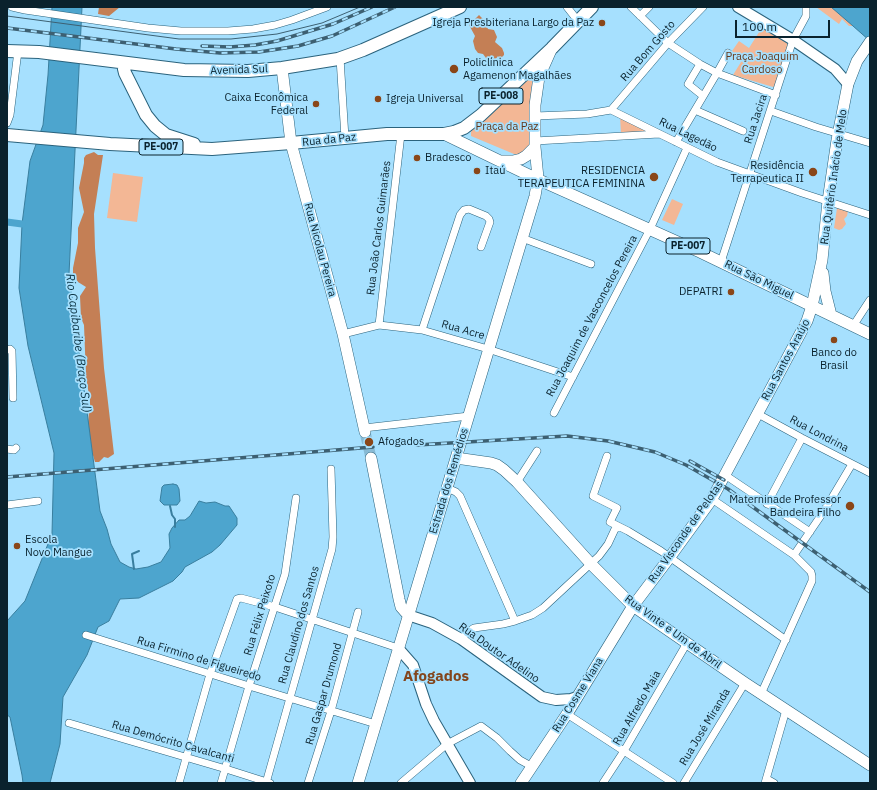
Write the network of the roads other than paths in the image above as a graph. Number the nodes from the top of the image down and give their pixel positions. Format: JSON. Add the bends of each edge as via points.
{"nodes":[{"id":1,"x":12,"y":7,"type":"edge"},
{"id":2,"x":327,"y":7,"type":"edge"},
{"id":3,"x":460,"y":7,"type":"edge"},
{"id":4,"x":566,"y":7,"type":"edge"},
{"id":5,"x":592,"y":7,"type":"edge"},
{"id":6,"x":631,"y":7,"type":"edge"},
{"id":7,"x":649,"y":7,"type":"edge"},
{"id":8,"x":703,"y":7,"type":"edge"},
{"id":9,"x":738,"y":7,"type":"edge"},
{"id":10,"x":806,"y":7,"type":"edge"},
{"id":11,"x":640,"y":16,"type":"junction"},
{"id":12,"x":578,"y":21,"type":"junction"},
{"id":13,"x":793,"y":40,"type":"junction"},
{"id":14,"x":668,"y":43,"type":"junction"},
{"id":15,"x":866,"y":47,"type":"edge"},
{"id":16,"x":552,"y":48,"type":"junction"},
{"id":17,"x":12,"y":51,"type":"edge"},
{"id":18,"x":728,"y":53,"type":"dead end"},
{"id":19,"x":340,"y":58,"type":"junction"},
{"id":20,"x":127,"y":63,"type":"junction"},
{"id":21,"x":700,"y":64,"type":"junction"},
{"id":22,"x":282,"y":68,"type":"junction"},
{"id":23,"x":718,"y":73,"type":"junction"},
{"id":24,"x":848,"y":84,"type":"junction"},
{"id":25,"x":776,"y":95,"type":"junction"},
{"id":26,"x":703,"y":96,"type":"junction"},
{"id":27,"x":611,"y":110,"type":"junction"},
{"id":28,"x":695,"y":110,"type":"junction"},
{"id":29,"x":770,"y":110,"type":"junction"},
{"id":30,"x":535,"y":116,"type":"junction"},
{"id":31,"x":7,"y":123,"type":"edge"},
{"id":32,"x":743,"y":131,"type":"dead end"},
{"id":33,"x":838,"y":133,"type":"junction"},
{"id":34,"x":401,"y":134,"type":"junction"},
{"id":35,"x":444,"y":134,"type":"junction"},
{"id":36,"x":660,"y":134,"type":"junction"},
{"id":37,"x":7,"y":135,"type":"edge"},
{"id":38,"x":345,"y":138,"type":"junction"},
{"id":39,"x":676,"y":142,"type":"junction"},
{"id":40,"x":291,"y":143,"type":"junction"},
{"id":41,"x":870,"y":143,"type":"edge"},
{"id":42,"x":535,"y":144,"type":"junction"},
{"id":43,"x":687,"y":148,"type":"junction"},
{"id":44,"x":212,"y":149,"type":"junction"},
{"id":45,"x":501,"y":161,"type":"junction"},
{"id":46,"x":751,"y":174,"type":"junction"},
{"id":47,"x":538,"y":179,"type":"junction"},
{"id":48,"x":828,"y":201,"type":"junction"},
{"id":49,"x":870,"y":215,"type":"edge"},
{"id":50,"x":650,"y":229,"type":"junction"},
{"id":51,"x":522,"y":238,"type":"junction"},
{"id":52,"x":481,"y":247,"type":"dead end"},
{"id":53,"x":822,"y":260,"type":"junction"},
{"id":54,"x":721,"y":262,"type":"junction"},
{"id":55,"x":591,"y":264,"type":"dead end"},
{"id":56,"x":870,"y":300,"type":"edge"},
{"id":57,"x":812,"y":306,"type":"junction"},
{"id":58,"x":831,"y":315,"type":"junction"},
{"id":59,"x":379,"y":325,"type":"junction"},
{"id":60,"x":853,"y":326,"type":"junction"},
{"id":61,"x":422,"y":330,"type":"junction"},
{"id":62,"x":343,"y":334,"type":"junction"},
{"id":63,"x":870,"y":334,"type":"edge"},
{"id":64,"x":488,"y":349,"type":"junction"},
{"id":65,"x":7,"y":350,"type":"edge"},
{"id":66,"x":573,"y":377,"type":"junction"},
{"id":67,"x":13,"y":398,"type":"dead end"},
{"id":68,"x":554,"y":413,"type":"dead end"},
{"id":69,"x":758,"y":414,"type":"junction"},
{"id":70,"x":469,"y":416,"type":"junction"},
{"id":71,"x":364,"y":430,"type":"joint"},
{"id":72,"x":802,"y":438,"type":"junction"},
{"id":73,"x":16,"y":448,"type":"dead end"},
{"id":74,"x":7,"y":449,"type":"edge"},
{"id":75,"x":537,"y":451,"type":"dead end"},
{"id":76,"x":607,"y":456,"type":"dead end"},
{"id":77,"x":371,"y":458,"type":"tunnel mouth"},
{"id":78,"x":456,"y":458,"type":"junction"},
{"id":79,"x":852,"y":464,"type":"junction"},
{"id":80,"x":331,"y":470,"type":"dead end"},
{"id":81,"x":870,"y":472,"type":"edge"},
{"id":82,"x":725,"y":475,"type":"junction"},
{"id":83,"x":517,"y":482,"type":"junction"},
{"id":84,"x":447,"y":488,"type":"junction"},
{"id":85,"x":296,"y":498,"type":"dead end"},
{"id":86,"x":712,"y":499,"type":"junction"},
{"id":87,"x":38,"y":501,"type":"dead end"},
{"id":88,"x":767,"y":504,"type":"junction"},
{"id":89,"x":7,"y":505,"type":"edge"},
{"id":90,"x":619,"y":527,"type":"junction"},
{"id":91,"x":810,"y":532,"type":"junction"},
{"id":92,"x":794,"y":555,"type":"junction"},
{"id":93,"x":670,"y":557,"type":"junction"},
{"id":94,"x":591,"y":564,"type":"junction"},
{"id":95,"x":633,"y":606,"type":"junction"},
{"id":96,"x":275,"y":607,"type":"junction"},
{"id":97,"x":358,"y":612,"type":"dead end"},
{"id":98,"x":408,"y":615,"type":"junction"},
{"id":99,"x":313,"y":620,"type":"junction"},
{"id":100,"x":515,"y":621,"type":"junction"},
{"id":101,"x":353,"y":633,"type":"junction"},
{"id":102,"x":86,"y":635,"type":"dead end"},
{"id":103,"x":461,"y":639,"type":"junction"},
{"id":104,"x":786,"y":640,"type":"junction"},
{"id":105,"x":687,"y":643,"type":"junction"},
{"id":106,"x":398,"y":648,"type":"junction"},
{"id":107,"x":210,"y":674,"type":"junction"},
{"id":108,"x":745,"y":683,"type":"junction"},
{"id":109,"x":249,"y":686,"type":"junction"},
{"id":110,"x":761,"y":694,"type":"junction"},
{"id":111,"x":577,"y":697,"type":"junction"},
{"id":112,"x":290,"y":698,"type":"junction"},
{"id":113,"x":786,"y":710,"type":"junction"},
{"id":114,"x":331,"y":711,"type":"junction"},
{"id":115,"x":567,"y":714,"type":"junction"},
{"id":116,"x":69,"y":723,"type":"dead end"},
{"id":117,"x":376,"y":724,"type":"junction"},
{"id":118,"x":447,"y":744,"type":"junction"},
{"id":119,"x":624,"y":751,"type":"junction"},
{"id":120,"x":187,"y":758,"type":"junction"},
{"id":121,"x":870,"y":765,"type":"edge"},
{"id":122,"x":531,"y":766,"type":"junction"},
{"id":123,"x":226,"y":769,"type":"junction"},
{"id":124,"x":766,"y":781,"type":"edge"},
{"id":125,"x":179,"y":783,"type":"edge"},
{"id":126,"x":221,"y":783,"type":"edge"},
{"id":127,"x":268,"y":783,"type":"edge"},
{"id":128,"x":308,"y":783,"type":"edge"},
{"id":129,"x":358,"y":783,"type":"edge"},
{"id":130,"x":401,"y":783,"type":"edge"},
{"id":131,"x":470,"y":783,"type":"edge"},
{"id":132,"x":521,"y":783,"type":"edge"},
{"id":133,"x":604,"y":783,"type":"edge"},
{"id":134,"x":673,"y":783,"type":"edge"},
{"id":135,"x":684,"y":783,"type":"edge"},
{"id":136,"x":774,"y":783,"type":"edge"}],
"edges":[{"from":1,"to":2,"type":"street","via":[[181,31],[253,29],[292,20]]},
{"from":3,"to":19,"type":"highway","name":"Avenida Sul"},
{"from":4,"to":12,"type":"street"},
{"from":5,"to":12,"type":"highway","number":"PE-008"},
{"from":6,"to":11,"type":"street"},
{"from":7,"to":11,"type":"street"},
{"from":8,"to":14,"type":"street","name":"Rua Bom Gosto"},
{"from":9,"to":13,"type":"main road"},
{"from":10,"to":13,"type":"street","name":"Rua Jacira","via":[[806,16]]},
{"from":11,"to":14,"type":"street"},
{"from":12,"to":16,"type":"highway","number":"PE-008"},
{"from":13,"to":24,"type":"main road","via":[[834,69]]},
{"from":13,"to":25,"type":"street","name":"Rua Jacira"},
{"from":14,"to":21,"type":"street"},
{"from":14,"to":27,"type":"street","name":"Rua Bom Gosto"},
{"from":15,"to":24,"type":"main road","name":"Rua Quitério Inácio de Melo","via":[[853,68]]},
{"from":16,"to":30,"type":"main road","via":[[540,77]]},
{"from":16,"to":35,"type":"highway","number":"PE-008","via":[[481,116],[464,128]]},
{"from":17,"to":20,"type":"highway","name":"Avenida Sul"},
{"from":17,"to":31,"type":"street","via":[[10,115]]},
{"from":18,"to":23,"type":"street"},
{"from":19,"to":22,"type":"highway","name":"Avenida Sul"},
{"from":19,"to":38,"type":"street"},
{"from":20,"to":22,"type":"highway","name":"Avenida Sul","via":[[184,70],[248,71]]},
{"from":20,"to":44,"type":"highway","via":[[124,65],[125,73],[146,115],[155,126],[174,139]]},
{"from":21,"to":23,"type":"street"},
{"from":21,"to":26,"type":"street","via":[[688,84]]},
{"from":22,"to":40,"type":"main road","name":"Rua Nicolau Pereira"},
{"from":23,"to":25,"type":"street"},
{"from":23,"to":26,"type":"street"},
{"from":24,"to":33,"type":"main road","name":"Rua Quitério Inácio de Melo"},
{"from":25,"to":29,"type":"street","name":"Rua Jacira"},
{"from":26,"to":28,"type":"street"},
{"from":27,"to":30,"type":"street","via":[[587,114]]},
{"from":27,"to":36,"type":"street","name":"Rua Lagedão"},
{"from":28,"to":32,"type":"street"},
{"from":28,"to":39,"type":"street"},
{"from":29,"to":33,"type":"street"},
{"from":29,"to":46,"type":"street","name":"Rua Jacira"},
{"from":30,"to":42,"type":"main road"},
{"from":33,"to":41,"type":"street"},
{"from":33,"to":48,"type":"main road","name":"Rua Quitério Inácio de Melo"},
{"from":34,"to":35,"type":"highway","name":"Rua da Paz","number":"PE-007"},
{"from":34,"to":38,"type":"highway","name":"Rua da Paz","number":"PE-007"},
{"from":34,"to":59,"type":"street","name":"Rua João Carlos Guimarães"},
{"from":35,"to":45,"type":"main road","name":"Rua da Paz","number":"PE-007"},
{"from":36,"to":39,"type":"street","name":"Rua Lagedão"},
{"from":36,"to":42,"type":"street"},
{"from":37,"to":44,"type":"highway","name":"Rua da Paz","number":"PE-007"},
{"from":38,"to":40,"type":"highway","name":"Rua da Paz","number":"PE-007"},
{"from":39,"to":43,"type":"street","name":"Rua Lagedão"},
{"from":40,"to":44,"type":"highway","name":"Rua da Paz","number":"PE-007"},
{"from":40,"to":62,"type":"main road","name":"Rua Nicolau Pereira"},
{"from":42,"to":45,"type":"main road","via":[[521,159]]},
{"from":42,"to":47,"type":"main road"},
{"from":43,"to":46,"type":"street","name":"Rua Lagedão"},
{"from":43,"to":50,"type":"street","name":"Rua Joaquim de Vasconcelos Pereira"},
{"from":45,"to":47,"type":"main road","name":"Rua da Paz","number":"PE-007"},
{"from":46,"to":48,"type":"street","name":"Rua Lagedão"},
{"from":46,"to":54,"type":"street","name":"Rua Jacira"},
{"from":47,"to":50,"type":"main road","name":"Rua São Miguel","number":"PE-007"},
{"from":47,"to":51,"type":"main road","name":"Estrada dos Remédios"},
{"from":48,"to":49,"type":"street","name":"Rua Lagedão"},
{"from":48,"to":53,"type":"main road","name":"Rua Quitério Inácio de Melo"},
{"from":50,"to":54,"type":"main road","name":"Rua São Miguel","number":"PE-007"},
{"from":50,"to":66,"type":"street","name":"Rua Joaquim de Vasconcelos Pereira"},
{"from":51,"to":55,"type":"street"},
{"from":51,"to":64,"type":"main road","name":"Estrada dos Remédios"},
{"from":52,"to":61,"type":"street","via":[[489,219],[469,209],[464,210],[460,215]]},
{"from":53,"to":57,"type":"main road","name":"Rua Quitério Inácio de Melo"},
{"from":53,"to":58,"type":"main road","via":[[825,291]]},
{"from":54,"to":57,"type":"main road","name":"Rua São Miguel","number":"PE-007"},
{"from":56,"to":60,"type":"street"},
{"from":57,"to":58,"type":"main road","name":"Rua São Miguel","number":"PE-007"},
{"from":57,"to":69,"type":"main road","name":"Rua Santos Araújo","via":[[807,321]]},
{"from":58,"to":60,"type":"main road","name":"Rua São Miguel","number":"PE-007"},
{"from":59,"to":61,"type":"street","name":"Rua Acre"},
{"from":59,"to":62,"type":"street","name":"Rua Acre"},
{"from":60,"to":63,"type":"main road","name":"Rua São Miguel","number":"PE-007"},
{"from":61,"to":64,"type":"street","name":"Rua Acre"},
{"from":62,"to":71,"type":"main road","name":"Rua Nicolau Pereira"},
{"from":64,"to":66,"type":"street","name":"Rua Acre"},
{"from":64,"to":70,"type":"main road","name":"Estrada dos Remédios"},
{"from":65,"to":67,"type":"street","via":[[12,351]]},
{"from":66,"to":68,"type":"street","name":"Rua Joaquim de Vasconcelos Pereira"},
{"from":69,"to":72,"type":"street","name":"Rua Londrina"},
{"from":69,"to":82,"type":"main road","name":"Rua Visconde de Pelotas"},
{"from":70,"to":71,"type":"street"},
{"from":70,"to":78,"type":"main road","name":"Estrada dos Remédios"},
{"from":72,"to":79,"type":"street","name":"Rua Londrina"},
{"from":72,"to":88,"type":"street"},
{"from":73,"to":74,"type":"street"},
{"from":75,"to":83,"type":"street"},
{"from":76,"to":90,"type":"street","via":[[593,496],[617,508],[610,522]]},
{"from":77,"to":98,"type":"main road","via":[[399,599],[401,607]]},
{"from":78,"to":83,"type":"main road","name":"Rua Vinte e Um de Abril","via":[[494,464]]},
{"from":78,"to":84,"type":"main road","name":"Estrada dos Remédios"},
{"from":79,"to":81,"type":"street","name":"Rua Londrina"},
{"from":79,"to":91,"type":"street"},
{"from":80,"to":99,"type":"street","name":"Rua Claudino dos Santos","via":[[332,549]]},
{"from":82,"to":86,"type":"main road","name":"Rua Visconde de Pelotas"},
{"from":82,"to":88,"type":"street"},
{"from":83,"to":94,"type":"main road","name":"Rua Vinte e Um de Abril"},
{"from":84,"to":98,"type":"main road","name":"Estrada dos Remédios"},
{"from":84,"to":100,"type":"street","via":[[460,496]]},
{"from":85,"to":96,"type":"street","name":"Rua Félix Peixoto","via":[[285,574]]},
{"from":86,"to":92,"type":"street"},
{"from":86,"to":93,"type":"main road","name":"Rua Visconde de Pelotas"},
{"from":87,"to":89,"type":"street"},
{"from":88,"to":91,"type":"street"},
{"from":90,"to":93,"type":"street"},
{"from":90,"to":94,"type":"street","via":[[615,528],[604,551]]},
{"from":91,"to":92,"type":"street"},
{"from":92,"to":104,"type":"street","via":[[811,572],[812,581]]},
{"from":93,"to":95,"type":"main road","name":"Rua Visconde de Pelotas"},
{"from":93,"to":104,"type":"street"},
{"from":94,"to":95,"type":"main road","name":"Rua Vinte e Um de Abril"},
{"from":94,"to":100,"type":"street","via":[[543,608]]},
{"from":95,"to":105,"type":"main road","name":"Rua Vinte e Um de Abril"},
{"from":95,"to":111,"type":"main road","name":"Rua Cosme Viana"},
{"from":96,"to":99,"type":"street"},
{"from":96,"to":107,"type":"street","via":[[236,599]]},
{"from":96,"to":109,"type":"street","name":"Rua Félix Peixoto"},
{"from":97,"to":101,"type":"street","name":"Rua Gaspar Drumond"},
{"from":98,"to":103,"type":"main road","name":"Rua Doutor Adelino","via":[[432,623]]},
{"from":98,"to":106,"type":"main road","name":"Estrada dos Remédios"},
{"from":99,"to":101,"type":"street"},
{"from":99,"to":112,"type":"street","name":"Rua Claudino dos Santos"},
{"from":100,"to":103,"type":"street","via":[[474,628]]},
{"from":101,"to":106,"type":"street"},
{"from":101,"to":114,"type":"street","name":"Rua Gaspar Drumond"},
{"from":102,"to":107,"type":"street","name":"Rua Firmino de Figueiredo"},
{"from":103,"to":111,"type":"main road","name":"Rua Doutor Adelino","via":[[542,697],[549,700]]},
{"from":104,"to":110,"type":"street"},
{"from":105,"to":108,"type":"main road","name":"Rua Vinte e Um de Abril"},
{"from":105,"to":119,"type":"street","name":"Rua Alfredo Maia"},
{"from":106,"to":117,"type":"main road","name":"Estrada dos Remédios"},
{"from":106,"to":118,"type":"main road","via":[[413,665],[426,704]]},
{"from":107,"to":109,"type":"street","name":"Rua Firmino de Figueiredo"},
{"from":107,"to":120,"type":"street"},
{"from":108,"to":110,"type":"main road","name":"Rua Vinte e Um de Abril"},
{"from":108,"to":135,"type":"street","name":"Rua José Miranda"},
{"from":109,"to":112,"type":"street","name":"Rua Firmino de Figueiredo"},
{"from":109,"to":123,"type":"street","name":"Rua Félix Peixoto"},
{"from":110,"to":113,"type":"main road","name":"Rua Vinte e Um de Abril"},
{"from":111,"to":115,"type":"main road","name":"Rua Cosme Viana"},
{"from":112,"to":114,"type":"street","name":"Rua Firmino de Figueiredo"},
{"from":112,"to":127,"type":"street","name":"Rua Claudino dos Santos"},
{"from":113,"to":121,"type":"main road","name":"Rua Vinte e Um de Abril"},
{"from":113,"to":124,"type":"street"},
{"from":114,"to":117,"type":"street","name":"Rua Firmino de Figueiredo"},
{"from":114,"to":128,"type":"street","name":"Rua Gaspar Drumond"},
{"from":115,"to":119,"type":"street"},
{"from":115,"to":122,"type":"main road","name":"Rua Cosme Viana"},
{"from":116,"to":120,"type":"street","name":"Rua Demócrito Cavalcanti"},
{"from":117,"to":129,"type":"main road","name":"Estrada dos Remédios"},
{"from":118,"to":122,"type":"street","via":[[481,726],[520,760]]},
{"from":118,"to":130,"type":"street"},
{"from":118,"to":131,"type":"main road"},
{"from":119,"to":133,"type":"street","name":"Rua Alfredo Maia"},
{"from":119,"to":134,"type":"street"},
{"from":120,"to":123,"type":"street","name":"Rua Demócrito Cavalcanti"},
{"from":120,"to":125,"type":"street"},
{"from":122,"to":132,"type":"main road","name":"Rua Cosme Viana"},
{"from":123,"to":126,"type":"street","name":"Rua Félix Peixoto"},
{"from":123,"to":127,"type":"street","name":"Rua Demócrito Cavalcanti"},
{"from":124,"to":136,"type":"street"}]}
